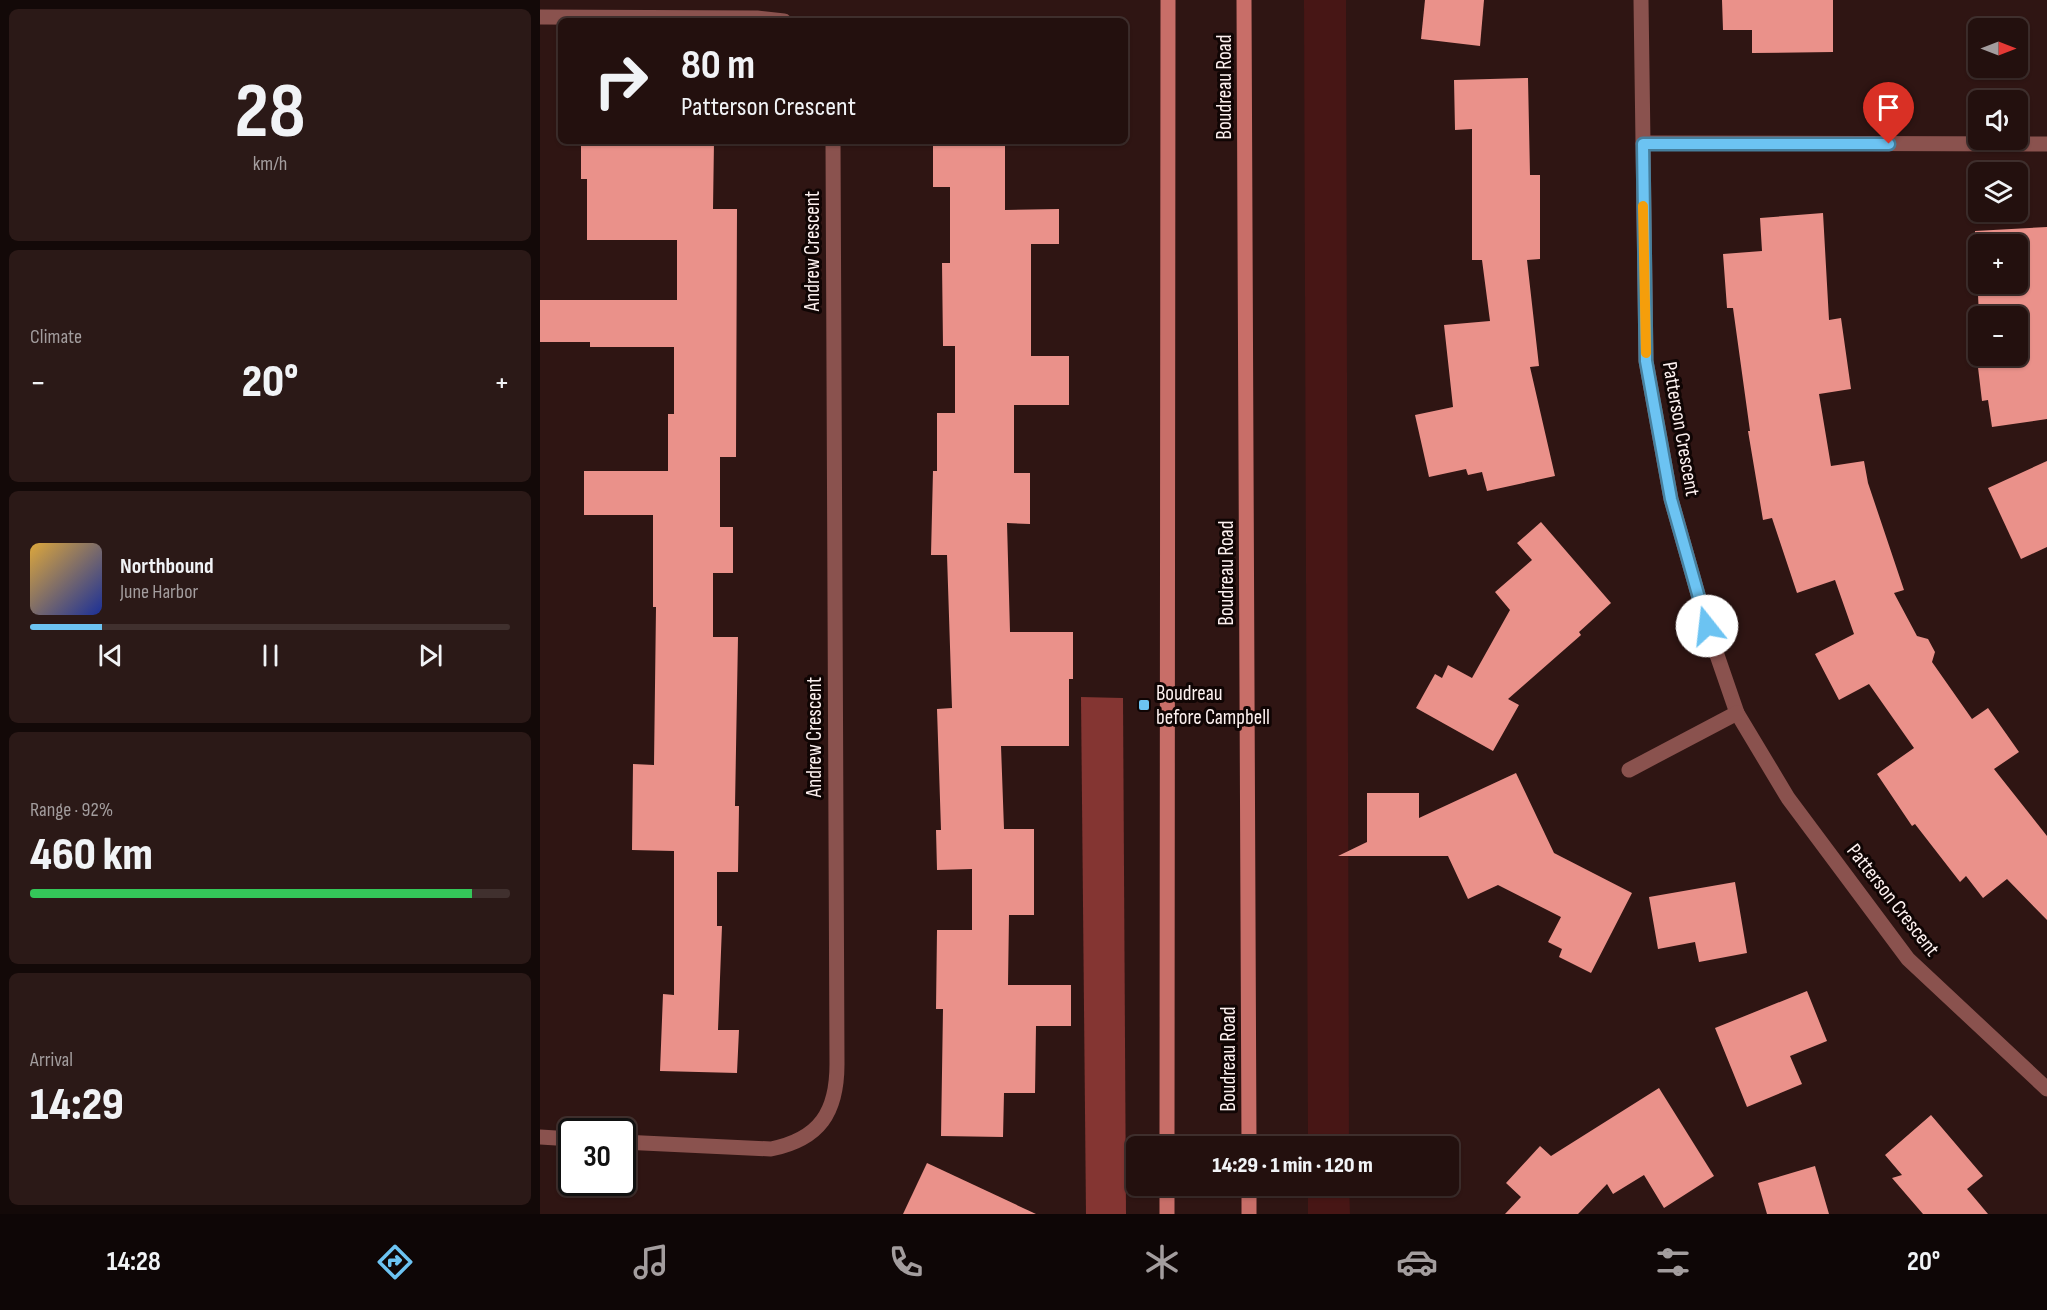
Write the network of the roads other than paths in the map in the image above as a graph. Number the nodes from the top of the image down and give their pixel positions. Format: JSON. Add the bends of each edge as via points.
{"nodes":[{"id":1,"x":1168,"y":0,"type":"edge"},
{"id":2,"x":1245,"y":0,"type":"edge"},
{"id":3,"x":1641,"y":0,"type":"edge"},
{"id":4,"x":540,"y":17,"type":"edge"},
{"id":5,"x":757,"y":18,"type":"edge"},
{"id":6,"x":833,"y":144,"type":"edge"},
{"id":7,"x":1643,"y":144,"type":"junction"},
{"id":8,"x":2047,"y":144,"type":"edge"},
{"id":9,"x":1737,"y":713,"type":"junction"},
{"id":10,"x":1629,"y":770,"type":"dead end"},
{"id":11,"x":2047,"y":1089,"type":"edge"},
{"id":12,"x":1167,"y":1136,"type":"edge"},
{"id":13,"x":1249,"y":1136,"type":"edge"},
{"id":14,"x":540,"y":1137,"type":"edge"},
{"id":15,"x":558,"y":1138,"type":"edge"},
{"id":16,"x":636,"y":1143,"type":"edge"},
{"id":17,"x":1167,"y":1196,"type":"edge"},
{"id":18,"x":1249,"y":1196,"type":"edge"},
{"id":19,"x":1167,"y":1214,"type":"edge"},
{"id":20,"x":1249,"y":1214,"type":"edge"}],
"edges":[{"from":1,"to":12,"type":"main road"},
{"from":2,"to":13,"type":"main road","name":"Boudreau Road"},
{"from":3,"to":7,"type":"street","name":"Patterson Crescent"},
{"from":4,"to":5,"type":"street"},
{"from":6,"to":16,"type":"street","name":"Andrew Crescent","via":[[835,1091],[829,1112],[813,1132],[786,1146],[757,1149]]},
{"from":7,"to":8,"type":"street"},
{"from":7,"to":9,"type":"street","name":"Patterson Crescent","via":[[1646,361],[1671,499],[1707,626]]},
{"from":9,"to":10,"type":"street"},
{"from":9,"to":11,"type":"street","name":"Patterson Crescent","via":[[1788,798],[1908,959]]},
{"from":14,"to":15,"type":"street"},
{"from":17,"to":19,"type":"main road"},
{"from":18,"to":20,"type":"main road"}]}
